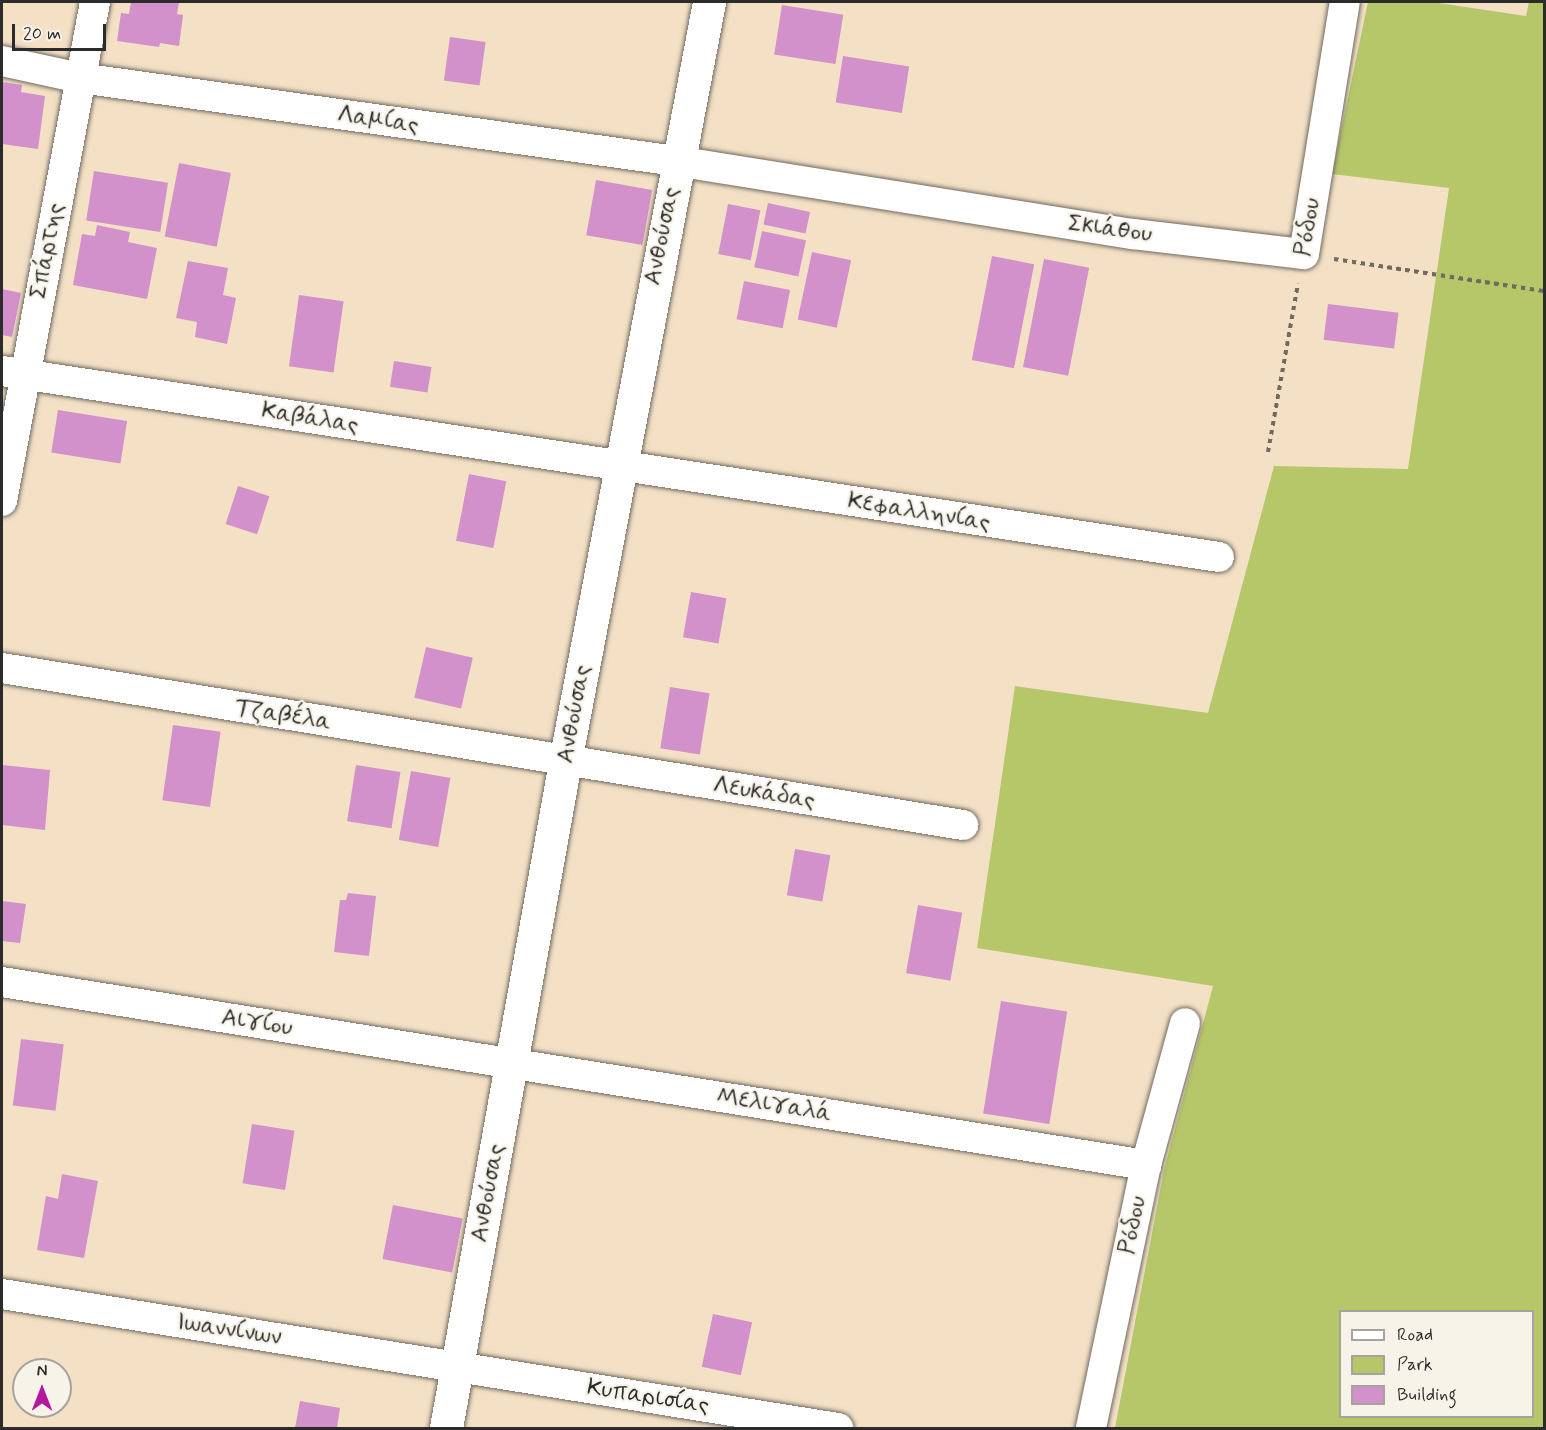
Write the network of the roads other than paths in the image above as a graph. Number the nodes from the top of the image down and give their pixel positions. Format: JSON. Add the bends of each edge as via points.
{"nodes":[{"id":1,"x":95,"y":2,"type":"edge"},
{"id":2,"x":709,"y":2,"type":"edge"},
{"id":3,"x":1345,"y":2,"type":"edge"},
{"id":4,"x":2,"y":61,"type":"edge"},
{"id":5,"x":80,"y":78,"type":"junction"},
{"id":6,"x":676,"y":160,"type":"junction"},
{"id":7,"x":1304,"y":254,"type":"joint"},
{"id":8,"x":13,"y":372,"type":"edge"},
{"id":9,"x":619,"y":466,"type":"junction"},
{"id":10,"x":2,"y":501,"type":"edge"},
{"id":11,"x":1220,"y":557,"type":"dead end"},
{"id":12,"x":2,"y":668,"type":"edge"},
{"id":13,"x":565,"y":762,"type":"junction"},
{"id":14,"x":963,"y":825,"type":"dead end"},
{"id":15,"x":2,"y":982,"type":"edge"},
{"id":16,"x":1185,"y":1023,"type":"dead end"},
{"id":17,"x":512,"y":1064,"type":"junction"},
{"id":18,"x":1146,"y":1165,"type":"junction"},
{"id":19,"x":2,"y":1294,"type":"edge"},
{"id":20,"x":457,"y":1365,"type":"junction"},
{"id":21,"x":446,"y":1428,"type":"edge"},
{"id":22,"x":838,"y":1428,"type":"edge"},
{"id":23,"x":1091,"y":1428,"type":"edge"}],
"edges":[{"from":1,"to":5,"type":"street","name":"Σπάρτης"},
{"from":2,"to":6,"type":"street","name":"Ανθούσας"},
{"from":3,"to":7,"type":"street","name":"Ρόδου"},
{"from":4,"to":5,"type":"street","name":"Λαμίας"},
{"from":5,"to":6,"type":"street","name":"Λαμίας"},
{"from":5,"to":8,"type":"street","name":"Σπάρτης"},
{"from":6,"to":7,"type":"street","name":"Σκιάθου","via":[[1133,234]]},
{"from":6,"to":9,"type":"street","name":"Ανθούσας"},
{"from":8,"to":9,"type":"street","name":"Καβάλας"},
{"from":8,"to":10,"type":"street","name":"Σπάρτης"},
{"from":9,"to":11,"type":"street","name":"Κεφαλληνίας"},
{"from":9,"to":13,"type":"street","name":"Ανθούσας"},
{"from":12,"to":13,"type":"street","name":"Τζαβέλα"},
{"from":13,"to":14,"type":"street","name":"Λευκάδας"},
{"from":13,"to":17,"type":"street","name":"Ανθούσας"},
{"from":15,"to":17,"type":"street","name":"Αιγίου"},
{"from":16,"to":18,"type":"street","name":"Ρόδου"},
{"from":17,"to":18,"type":"street","name":"Μελιγαλά"},
{"from":17,"to":20,"type":"street","name":"Ανθούσας"},
{"from":18,"to":23,"type":"street","name":"Ρόδου"},
{"from":19,"to":20,"type":"street","name":"Ιωαννίνων"},
{"from":20,"to":21,"type":"street","name":"Ανθούσας"},
{"from":20,"to":22,"type":"street","name":"Κυπαρισίας"}]}
